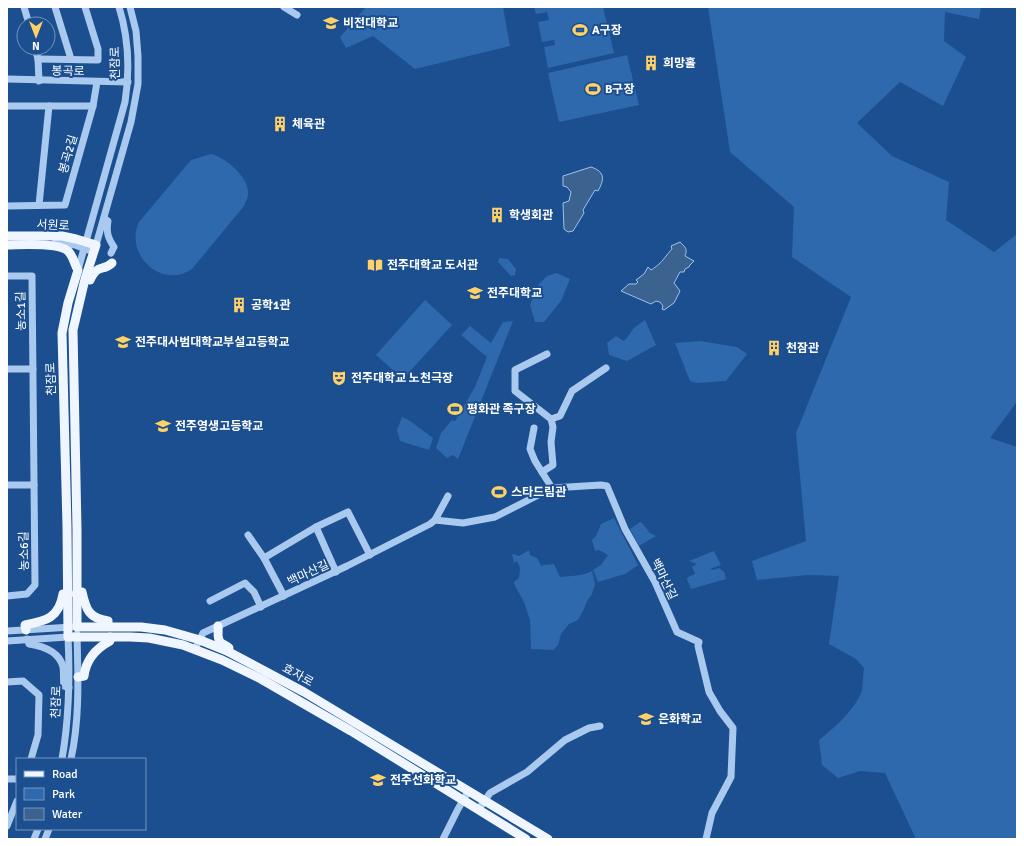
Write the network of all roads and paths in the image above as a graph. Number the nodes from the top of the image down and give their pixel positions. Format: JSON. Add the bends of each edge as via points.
{"nodes":[{"id":1,"x":55,"y":7,"type":"edge"},
{"id":2,"x":85,"y":7,"type":"edge"},
{"id":3,"x":119,"y":7,"type":"edge"},
{"id":4,"x":130,"y":7,"type":"edge"},
{"id":5,"x":284,"y":7,"type":"edge"},
{"id":6,"x":297,"y":15,"type":"dead end"},
{"id":7,"x":37,"y":56,"type":"edge"},
{"id":8,"x":38,"y":59,"type":"junction"},
{"id":9,"x":71,"y":59,"type":"junction"},
{"id":10,"x":7,"y":80,"type":"edge"},
{"id":11,"x":39,"y":81,"type":"junction"},
{"id":12,"x":97,"y":82,"type":"junction"},
{"id":13,"x":128,"y":82,"type":"junction"},
{"id":14,"x":7,"y":106,"type":"edge"},
{"id":15,"x":49,"y":106,"type":"junction"},
{"id":16,"x":93,"y":106,"type":"junction"},
{"id":17,"x":39,"y":205,"type":"junction"},
{"id":18,"x":7,"y":206,"type":"edge"},
{"id":19,"x":104,"y":218,"type":"junction"},
{"id":20,"x":7,"y":236,"type":"edge"},
{"id":21,"x":43,"y":244,"type":"junction"},
{"id":22,"x":7,"y":245,"type":"edge"},
{"id":23,"x":84,"y":245,"type":"junction"},
{"id":24,"x":95,"y":249,"type":"junction"},
{"id":25,"x":111,"y":253,"type":"dead end"},
{"id":26,"x":112,"y":263,"type":"dead end"},
{"id":27,"x":78,"y":270,"type":"junction"},
{"id":28,"x":7,"y":276,"type":"edge"},
{"id":29,"x":85,"y":279,"type":"junction"},
{"id":30,"x":547,"y":354,"type":"dead end"},
{"id":31,"x":606,"y":368,"type":"dead end"},
{"id":32,"x":7,"y":369,"type":"edge"},
{"id":33,"x":33,"y":369,"type":"junction"},
{"id":34,"x":551,"y":419,"type":"junction"},
{"id":35,"x":534,"y":428,"type":"dead end"},
{"id":36,"x":542,"y":472,"type":"junction"},
{"id":37,"x":7,"y":485,"type":"edge"},
{"id":38,"x":34,"y":485,"type":"junction"},
{"id":39,"x":552,"y":488,"type":"junction"},
{"id":40,"x":448,"y":496,"type":"dead end"},
{"id":41,"x":435,"y":520,"type":"junction"},
{"id":42,"x":316,"y":528,"type":"junction"},
{"id":43,"x":248,"y":535,"type":"dead end"},
{"id":44,"x":370,"y":555,"type":"junction"},
{"id":45,"x":264,"y":558,"type":"junction"},
{"id":46,"x":336,"y":572,"type":"junction"},
{"id":47,"x":73,"y":593,"type":"junction"},
{"id":48,"x":7,"y":596,"type":"edge"},
{"id":49,"x":284,"y":596,"type":"junction"},
{"id":50,"x":210,"y":601,"type":"dead end"},
{"id":51,"x":261,"y":607,"type":"junction"},
{"id":52,"x":108,"y":626,"type":"junction"},
{"id":53,"x":218,"y":626,"type":"junction"},
{"id":54,"x":73,"y":627,"type":"junction"},
{"id":55,"x":7,"y":631,"type":"edge"},
{"id":56,"x":26,"y":635,"type":"junction"},
{"id":57,"x":73,"y":637,"type":"junction"},
{"id":58,"x":110,"y":637,"type":"junction"},
{"id":59,"x":200,"y":640,"type":"junction"},
{"id":60,"x":7,"y":641,"type":"edge"},
{"id":61,"x":195,"y":649,"type":"junction"},
{"id":62,"x":227,"y":651,"type":"junction"},
{"id":63,"x":78,"y":678,"type":"junction"},
{"id":64,"x":7,"y":682,"type":"edge"},
{"id":65,"x":69,"y":688,"type":"junction"},
{"id":66,"x":600,"y":726,"type":"dead end"},
{"id":67,"x":31,"y":758,"type":"edge"},
{"id":68,"x":62,"y":758,"type":"edge"},
{"id":69,"x":71,"y":758,"type":"edge"},
{"id":70,"x":466,"y":796,"type":"junction"},
{"id":71,"x":484,"y":801,"type":"junction"},
{"id":72,"x":16,"y":803,"type":"edge"},
{"id":73,"x":479,"y":809,"type":"junction"},
{"id":74,"x":8,"y":821,"type":"edge"},
{"id":75,"x":443,"y":839,"type":"edge"},
{"id":76,"x":526,"y":839,"type":"edge"},
{"id":77,"x":548,"y":839,"type":"edge"},
{"id":78,"x":706,"y":839,"type":"edge"}],
"edges":[{"from":1,"to":9,"type":"street"},
{"from":2,"to":9,"type":"street","via":[[98,49],[98,60]]},
{"from":3,"to":13,"type":"street","name":"천잠로","via":[[126,32]]},
{"from":4,"to":19,"type":"street","name":"천잠로","via":[[136,31],[138,84],[131,122]]},
{"from":5,"to":6,"type":"street"},
{"from":7,"to":8,"type":"street"},
{"from":8,"to":9,"type":"street"},
{"from":8,"to":11,"type":"street"},
{"from":10,"to":11,"type":"street","name":"봉곡로"},
{"from":11,"to":12,"type":"street","name":"봉곡로"},
{"from":12,"to":13,"type":"street","name":"봉곡로"},
{"from":12,"to":16,"type":"street","name":"봉곡2길"},
{"from":13,"to":23,"type":"street","name":"천잠로","via":[[120,122]]},
{"from":14,"to":15,"type":"street"},
{"from":15,"to":16,"type":"street"},
{"from":15,"to":17,"type":"street","name":"봉곡2길"},
{"from":16,"to":17,"type":"street","name":"봉곡2길","via":[[65,205]]},
{"from":17,"to":18,"type":"street","name":"봉곡2길"},
{"from":19,"to":24,"type":"street","name":"천잠로"},
{"from":19,"to":25,"type":"street","via":[[108,221],[108,238],[114,247]]},
{"from":20,"to":23,"type":"main road","name":"서원로","via":[[62,236]]},
{"from":21,"to":22,"type":"main road","name":"서원로"},
{"from":21,"to":23,"type":"street","name":"서원로","via":[[47,242]]},
{"from":21,"to":27,"type":"main road","via":[[67,250]]},
{"from":23,"to":24,"type":"main road","name":"서원로"},
{"from":23,"to":27,"type":"street","name":"천잠로"},
{"from":24,"to":29,"type":"main road","name":"천잠로"},
{"from":26,"to":29,"type":"main road","via":[[93,273],[90,280]]},
{"from":27,"to":47,"type":"main road","name":"천잠로","via":[[62,333]]},
{"from":28,"to":33,"type":"street","name":"농소1길","via":[[32,276]]},
{"from":29,"to":47,"type":"main road","name":"천잠로","via":[[73,330]]},
{"from":30,"to":34,"type":"street","via":[[515,370],[514,391]]},
{"from":31,"to":34,"type":"street","via":[[572,391],[560,416]]},
{"from":32,"to":33,"type":"street"},
{"from":33,"to":38,"type":"street","name":"농소6길"},
{"from":34,"to":36,"type":"street","via":[[553,465]]},
{"from":35,"to":36,"type":"street","via":[[530,449]]},
{"from":36,"to":39,"type":"street"},
{"from":37,"to":38,"type":"street"},
{"from":38,"to":48,"type":"street","name":"농소6길","via":[[35,585],[27,594]]},
{"from":39,"to":41,"type":"street","name":"백마산길","via":[[495,517],[463,524]]},
{"from":39,"to":78,"type":"street","name":"백마산길","via":[[607,486],[625,529],[655,582],[677,632],[699,642],[709,692],[733,728],[731,777],[712,813]]},
{"from":40,"to":41,"type":"street"},
{"from":41,"to":44,"type":"street","name":"백마산길"},
{"from":42,"to":44,"type":"street","via":[[348,512]]},
{"from":42,"to":45,"type":"street"},
{"from":42,"to":46,"type":"street"},
{"from":43,"to":45,"type":"street"},
{"from":44,"to":46,"type":"street","name":"백마산길"},
{"from":45,"to":49,"type":"street"},
{"from":46,"to":49,"type":"street","name":"백마산길"},
{"from":47,"to":52,"type":"main road","via":[[82,592],[85,608],[91,614],[108,621]]},
{"from":47,"to":54,"type":"main road","name":"천잠로"},
{"from":47,"to":56,"type":"main road","via":[[63,594],[54,615],[44,621],[25,625]]},
{"from":49,"to":51,"type":"street","name":"백마산길"},
{"from":50,"to":51,"type":"street","via":[[245,583],[254,592]]},
{"from":51,"to":53,"type":"street","name":"백마산길"},
{"from":52,"to":54,"type":"main road","name":"효자로"},
{"from":52,"to":59,"type":"main road","name":"효자로","via":[[165,630]]},
{"from":53,"to":59,"type":"street","name":"백마산길","via":[[203,633]]},
{"from":53,"to":62,"type":"main road","via":[[218,638],[229,647]]},
{"from":54,"to":56,"type":"street","name":"효자로"},
{"from":54,"to":57,"type":"main road","name":"천잠로"},
{"from":55,"to":56,"type":"street","name":"효자로"},
{"from":56,"to":57,"type":"street","name":"효자로"},
{"from":56,"to":60,"type":"street","name":"효자로"},
{"from":56,"to":65,"type":"street","via":[[29,644],[50,649],[54,653],[63,667],[64,686]]},
{"from":57,"to":58,"type":"main road","name":"효자로"},
{"from":57,"to":63,"type":"street","name":"천잠로"},
{"from":57,"to":65,"type":"street","name":"천잠로"},
{"from":58,"to":61,"type":"main road","name":"효자로","via":[[149,638]]},
{"from":58,"to":63,"type":"main road","via":[[110,641],[90,657],[84,676]]},
{"from":59,"to":61,"type":"street","name":"백마산길"},
{"from":59,"to":62,"type":"main road","name":"효자로"},
{"from":61,"to":70,"type":"main road","name":"효자로","via":[[261,680]]},
{"from":62,"to":70,"type":"main road","name":"효자로","via":[[304,692],[402,750]]},
{"from":63,"to":69,"type":"street","name":"천잠로","via":[[76,732]]},
{"from":64,"to":67,"type":"street","via":[[23,682],[39,695],[38,735]]},
{"from":65,"to":68,"type":"street","name":"천잠로"},
{"from":66,"to":71,"type":"street","via":[[589,728],[565,740],[527,772],[490,793]]},
{"from":70,"to":71,"type":"main road","name":"효자로"},
{"from":70,"to":73,"type":"main road","name":"효자로"},
{"from":70,"to":75,"type":"street"},
{"from":71,"to":73,"type":"street"},
{"from":71,"to":77,"type":"main road","name":"효자로"},
{"from":72,"to":74,"type":"street"},
{"from":73,"to":76,"type":"main road","name":"효자로"}]}
